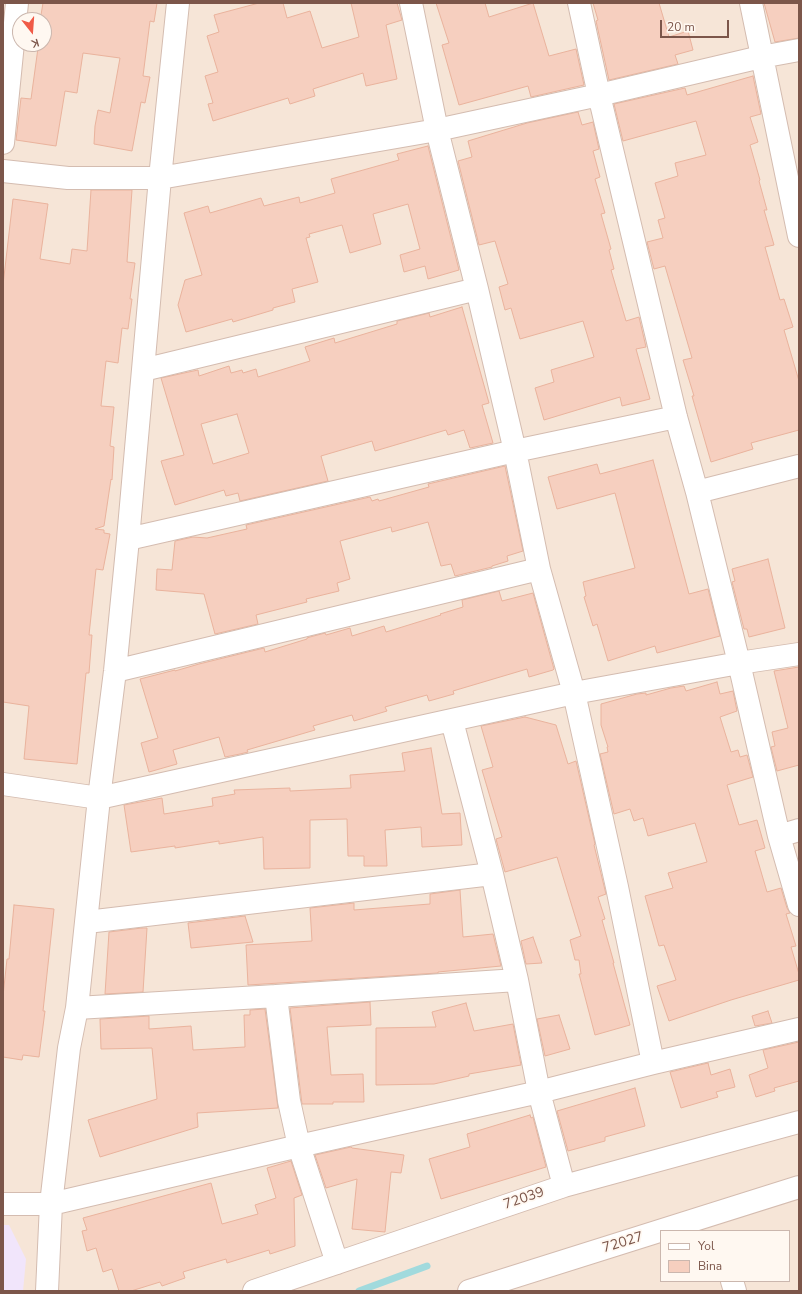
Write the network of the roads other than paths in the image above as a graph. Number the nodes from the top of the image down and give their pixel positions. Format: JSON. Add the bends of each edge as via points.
{"nodes":[{"id":1,"x":17,"y":3,"type":"edge"},
{"id":2,"x":178,"y":3,"type":"edge"},
{"id":3,"x":411,"y":3,"type":"edge"},
{"id":4,"x":579,"y":3,"type":"edge"},
{"id":5,"x":750,"y":3,"type":"edge"},
{"id":6,"x":799,"y":50,"type":"edge"},
{"id":7,"x":761,"y":57,"type":"junction"},
{"id":8,"x":599,"y":95,"type":"junction"},
{"id":9,"x":437,"y":130,"type":"junction"},
{"id":10,"x":3,"y":143,"type":"edge"},
{"id":11,"x":3,"y":171,"type":"edge"},
{"id":12,"x":160,"y":178,"type":"junction"},
{"id":13,"x":799,"y":236,"type":"edge"},
{"id":14,"x":477,"y":289,"type":"junction"},
{"id":15,"x":143,"y":370,"type":"junction"},
{"id":16,"x":676,"y":417,"type":"junction"},
{"id":17,"x":515,"y":451,"type":"junction"},
{"id":18,"x":799,"y":466,"type":"edge"},
{"id":19,"x":697,"y":492,"type":"junction"},
{"id":20,"x":128,"y":539,"type":"junction"},
{"id":21,"x":539,"y":569,"type":"junction"},
{"id":22,"x":799,"y":654,"type":"edge"},
{"id":23,"x":739,"y":663,"type":"junction"},
{"id":24,"x":115,"y":671,"type":"junction"},
{"id":25,"x":574,"y":693,"type":"junction"},
{"id":26,"x":452,"y":721,"type":"junction"},
{"id":27,"x":3,"y":784,"type":"edge"},
{"id":28,"x":99,"y":798,"type":"junction"},
{"id":29,"x":789,"y":833,"type":"edge"},
{"id":30,"x":492,"y":874,"type":"junction"},
{"id":31,"x":799,"y":905,"type":"edge"},
{"id":32,"x":87,"y":922,"type":"junction"},
{"id":33,"x":517,"y":980,"type":"junction"},
{"id":34,"x":276,"y":996,"type":"junction"},
{"id":35,"x":77,"y":1008,"type":"junction"},
{"id":36,"x":799,"y":1029,"type":"edge"},
{"id":37,"x":653,"y":1063,"type":"junction"},
{"id":38,"x":538,"y":1092,"type":"junction"},
{"id":39,"x":799,"y":1122,"type":"edge"},
{"id":40,"x":299,"y":1146,"type":"junction"},
{"id":41,"x":564,"y":1186,"type":"junction"},
{"id":42,"x":799,"y":1187,"type":"edge"},
{"id":43,"x":3,"y":1204,"type":"edge"},
{"id":44,"x":51,"y":1204,"type":"junction"},
{"id":45,"x":714,"y":1223,"type":"edge"},
{"id":46,"x":689,"y":1230,"type":"edge"},
{"id":47,"x":660,"y":1238,"type":"edge"},
{"id":48,"x":337,"y":1264,"type":"junction"},
{"id":49,"x":46,"y":1291,"type":"edge"},
{"id":50,"x":254,"y":1291,"type":"edge"},
{"id":51,"x":469,"y":1291,"type":"edge"}],
"edges":[{"from":1,"to":10,"type":"street"},
{"from":2,"to":12,"type":"street"},
{"from":3,"to":9,"type":"street"},
{"from":4,"to":8,"type":"street"},
{"from":5,"to":7,"type":"street"},
{"from":6,"to":7,"type":"street"},
{"from":7,"to":8,"type":"street"},
{"from":7,"to":13,"type":"street"},
{"from":8,"to":9,"type":"street"},
{"from":8,"to":16,"type":"street"},
{"from":9,"to":12,"type":"street"},
{"from":9,"to":14,"type":"street"},
{"from":11,"to":12,"type":"street","via":[[68,178]]},
{"from":12,"to":15,"type":"street"},
{"from":14,"to":15,"type":"street"},
{"from":14,"to":17,"type":"street"},
{"from":15,"to":20,"type":"street"},
{"from":16,"to":17,"type":"street"},
{"from":16,"to":19,"type":"street"},
{"from":17,"to":20,"type":"street"},
{"from":17,"to":21,"type":"street"},
{"from":18,"to":19,"type":"street"},
{"from":19,"to":23,"type":"street"},
{"from":20,"to":24,"type":"street"},
{"from":21,"to":24,"type":"street"},
{"from":21,"to":25,"type":"street"},
{"from":22,"to":23,"type":"street"},
{"from":23,"to":25,"type":"street"},
{"from":23,"to":29,"type":"street"},
{"from":24,"to":28,"type":"street"},
{"from":25,"to":26,"type":"street"},
{"from":25,"to":37,"type":"street"},
{"from":26,"to":28,"type":"street"},
{"from":26,"to":30,"type":"street"},
{"from":27,"to":28,"type":"street"},
{"from":28,"to":32,"type":"street"},
{"from":29,"to":31,"type":"street"},
{"from":30,"to":32,"type":"street"},
{"from":30,"to":33,"type":"street"},
{"from":32,"to":35,"type":"street"},
{"from":33,"to":34,"type":"street"},
{"from":33,"to":38,"type":"street"},
{"from":34,"to":35,"type":"street"},
{"from":34,"to":40,"type":"street","via":[[289,1101]]},
{"from":35,"to":44,"type":"street","via":[[69,1048]]},
{"from":36,"to":37,"type":"street"},
{"from":37,"to":38,"type":"street"},
{"from":38,"to":40,"type":"street"},
{"from":38,"to":41,"type":"street"},
{"from":39,"to":41,"type":"street","name":"72039"},
{"from":40,"to":44,"type":"street"},
{"from":40,"to":48,"type":"street"},
{"from":41,"to":48,"type":"street","name":"72039"},
{"from":42,"to":45,"type":"street","name":"72027"},
{"from":43,"to":44,"type":"street"},
{"from":44,"to":49,"type":"street"},
{"from":45,"to":46,"type":"street","name":"72027"},
{"from":47,"to":51,"type":"street","name":"72027"},
{"from":48,"to":50,"type":"street","name":"72039"}]}
